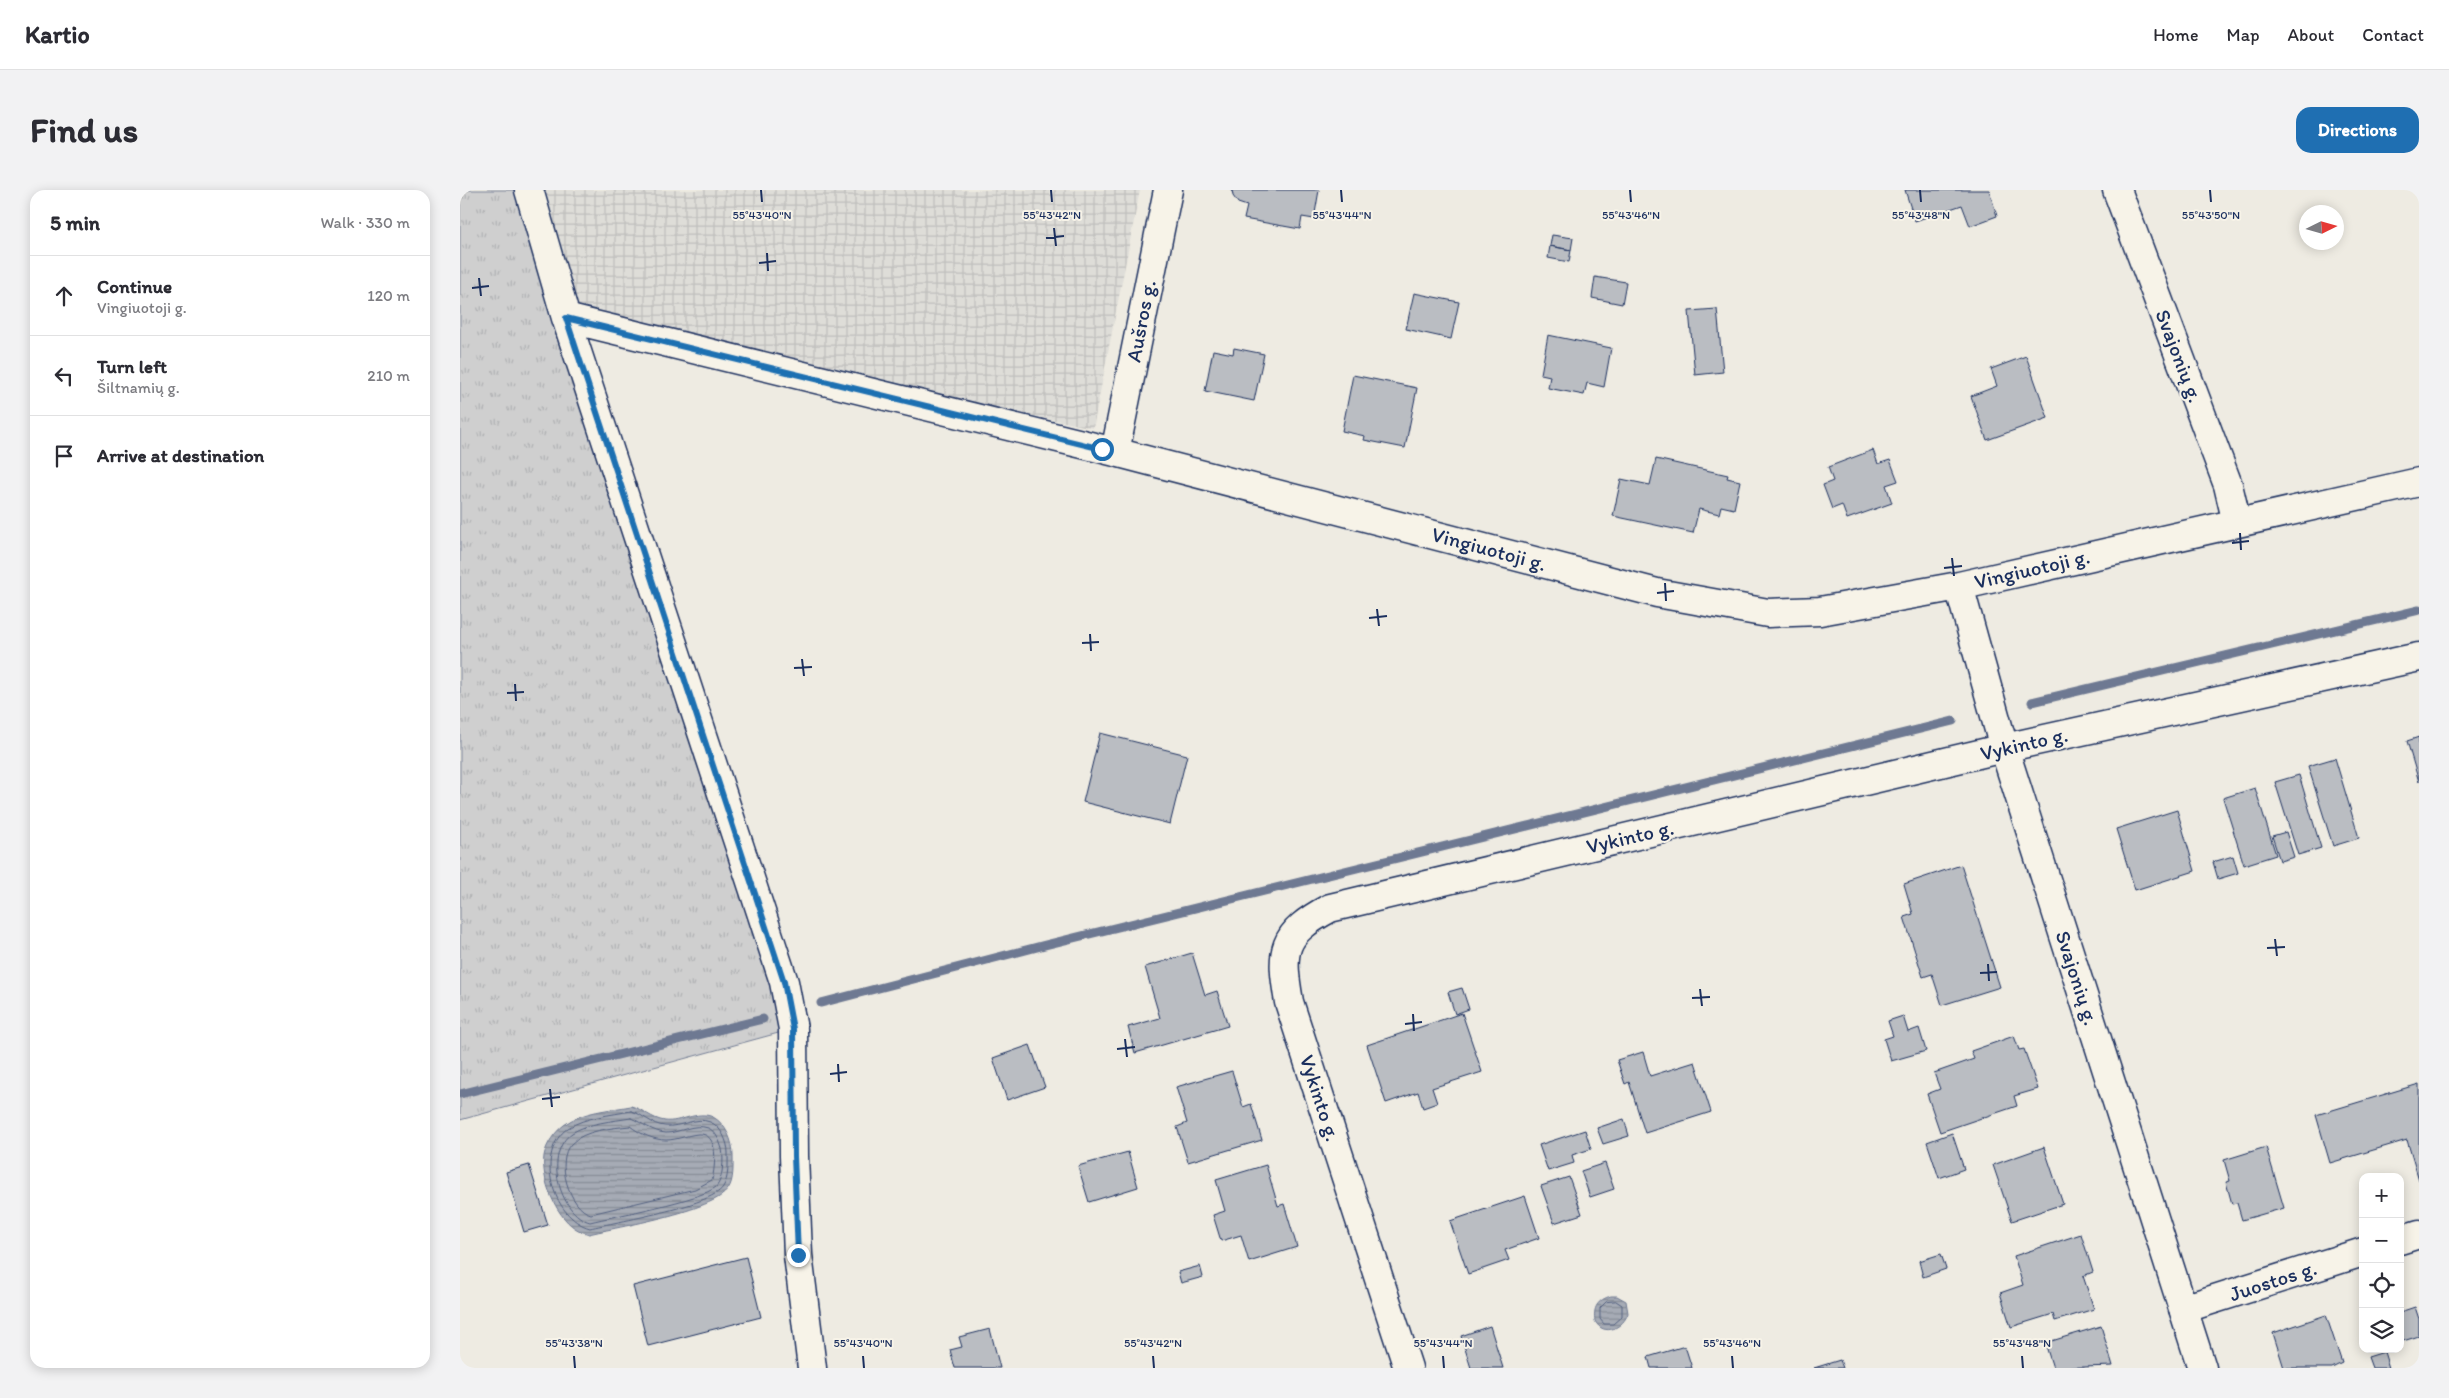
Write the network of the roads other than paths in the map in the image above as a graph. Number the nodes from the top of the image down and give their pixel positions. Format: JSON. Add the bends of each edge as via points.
{"nodes":[{"id":1,"x":529,"y":190,"type":"edge"},
{"id":2,"x":1168,"y":190,"type":"edge"},
{"id":3,"x":2117,"y":190,"type":"edge"},
{"id":4,"x":566,"y":318,"type":"junction"},
{"id":5,"x":1115,"y":452,"type":"junction"},
{"id":6,"x":2419,"y":482,"type":"edge"},
{"id":7,"x":2238,"y":523,"type":"junction"},
{"id":8,"x":1959,"y":586,"type":"junction"},
{"id":9,"x":2419,"y":657,"type":"edge"},
{"id":10,"x":2004,"y":748,"type":"junction"},
{"id":11,"x":2419,"y":1234,"type":"edge"},
{"id":12,"x":2404,"y":1239,"type":"edge"},
{"id":13,"x":2359,"y":1253,"type":"edge"},
{"id":14,"x":2183,"y":1309,"type":"junction"},
{"id":15,"x":812,"y":1368,"type":"edge"},
{"id":16,"x":1408,"y":1368,"type":"edge"},
{"id":17,"x":2202,"y":1368,"type":"edge"}],
"edges":[{"from":1,"to":4,"type":"street"},
{"from":2,"to":5,"type":"street","name":"Aušros g."},
{"from":3,"to":7,"type":"street","name":"Svajonių g.","via":[[2228,486]]},
{"from":4,"to":5,"type":"street","name":"Vingiuotoji g."},
{"from":4,"to":15,"type":"street","via":[[784,982],[793,1029],[798,1255]]},
{"from":5,"to":8,"type":"street","name":"Vingiuotoji g.","via":[[1656,593],[1719,606],[1768,612],[1820,611]]},
{"from":6,"to":7,"type":"street","name":"Vingiuotoji g."},
{"from":7,"to":8,"type":"street","name":"Vingiuotoji g."},
{"from":8,"to":10,"type":"street","name":"Svajonių g."},
{"from":9,"to":10,"type":"street","name":"Vykinto g."},
{"from":10,"to":14,"type":"street","name":"Svajonių g."},
{"from":10,"to":16,"type":"street","name":"Vykinto g.","via":[[1330,908],[1303,922],[1288,944],[1283,967],[1289,1002]]},
{"from":11,"to":12,"type":"street"},
{"from":13,"to":14,"type":"street","name":"Juostos g."},
{"from":14,"to":17,"type":"street","name":"Svajonių g."}]}
